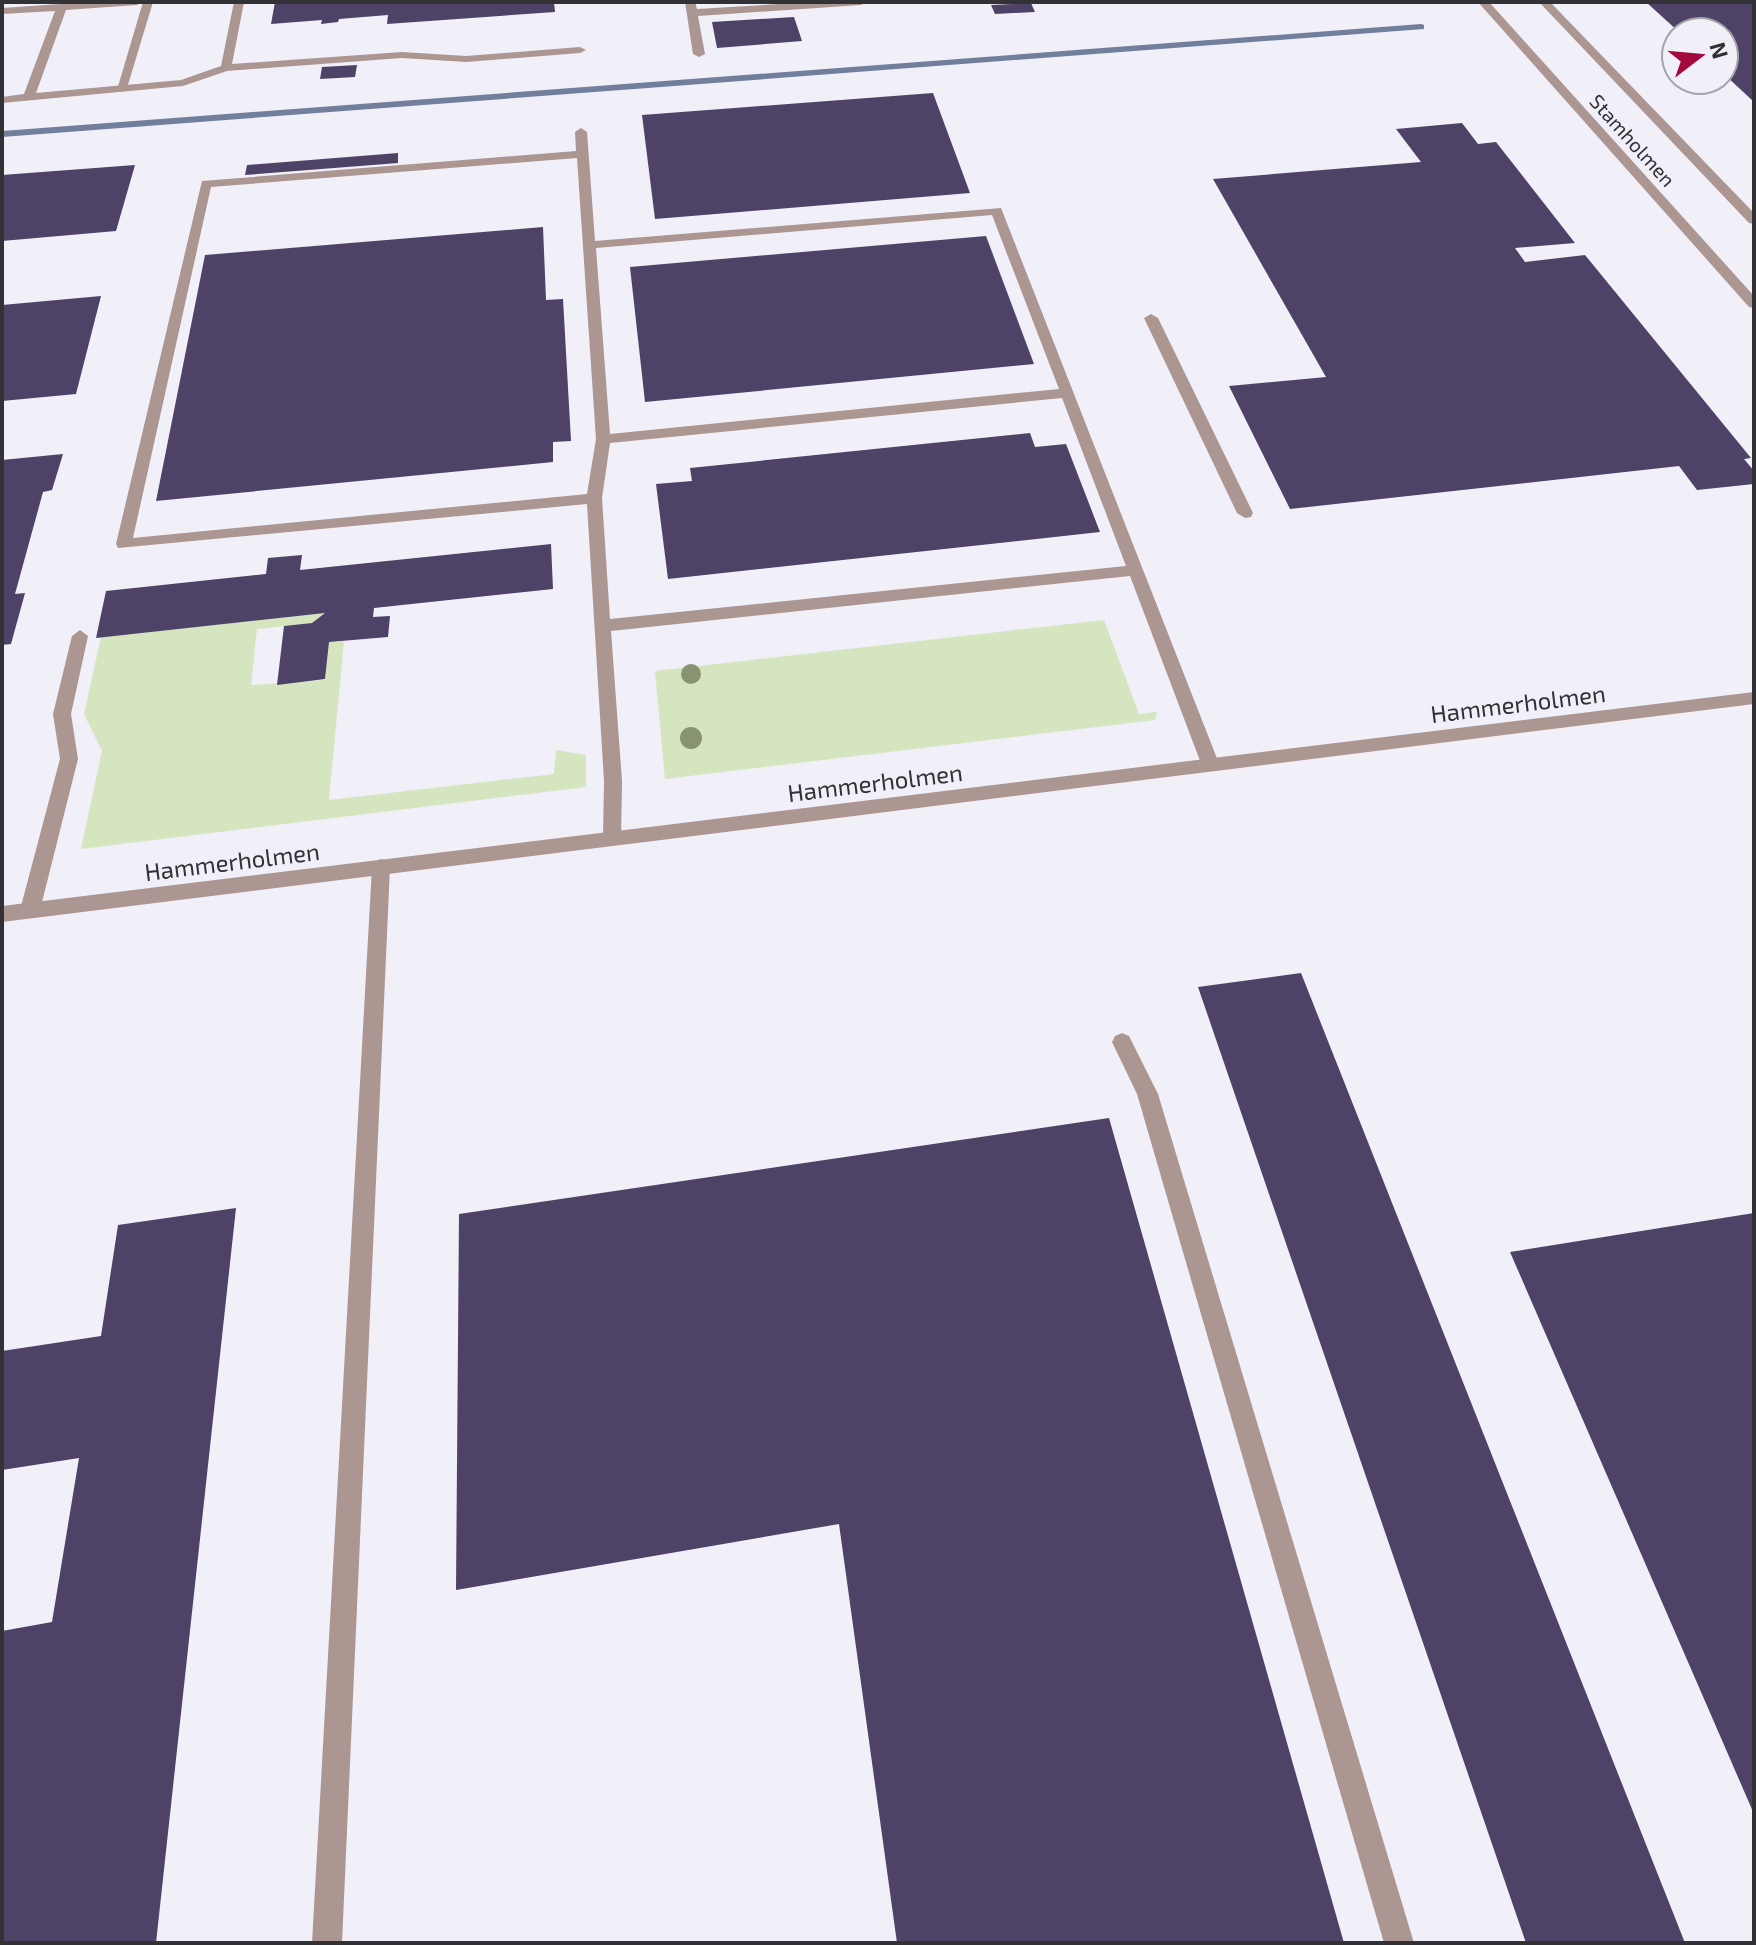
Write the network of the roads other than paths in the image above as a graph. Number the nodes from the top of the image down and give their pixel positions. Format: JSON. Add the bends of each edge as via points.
{"nodes":[{"id":1,"x":137,"y":2,"type":"edge"},
{"id":2,"x":148,"y":2,"type":"edge"},
{"id":3,"x":239,"y":2,"type":"edge"},
{"id":4,"x":861,"y":2,"type":"edge"},
{"id":5,"x":1483,"y":2,"type":"edge"},
{"id":6,"x":1544,"y":2,"type":"edge"},
{"id":7,"x":62,"y":7,"type":"junction"},
{"id":8,"x":691,"y":8,"type":"edge"},
{"id":9,"x":2,"y":11,"type":"edge"},
{"id":10,"x":580,"y":50,"type":"dead end"},
{"id":11,"x":699,"y":54,"type":"dead end"},
{"id":12,"x":226,"y":68,"type":"junction"},
{"id":13,"x":121,"y":88,"type":"junction"},
{"id":14,"x":28,"y":98,"type":"junction"},
{"id":15,"x":2,"y":100,"type":"edge"},
{"id":16,"x":581,"y":132,"type":"dead end"},
{"id":17,"x":583,"y":154,"type":"junction"},
{"id":18,"x":1751,"y":213,"type":"edge"},
{"id":19,"x":589,"y":245,"type":"junction"},
{"id":20,"x":1754,"y":304,"type":"edge"},
{"id":21,"x":1151,"y":318,"type":"dead end"},
{"id":22,"x":1067,"y":393,"type":"junction"},
{"id":23,"x":603,"y":439,"type":"junction"},
{"id":24,"x":594,"y":498,"type":"junction"},
{"id":25,"x":1245,"y":513,"type":"dead end"},
{"id":26,"x":1135,"y":570,"type":"junction"},
{"id":27,"x":602,"y":626,"type":"junction"},
{"id":28,"x":80,"y":636,"type":"dead end"},
{"id":29,"x":1754,"y":698,"type":"edge"},
{"id":30,"x":1211,"y":766,"type":"junction"},
{"id":31,"x":612,"y":839,"type":"junction"},
{"id":32,"x":381,"y":867,"type":"junction"},
{"id":33,"x":30,"y":910,"type":"junction"},
{"id":34,"x":2,"y":914,"type":"edge"},
{"id":35,"x":1122,"y":1042,"type":"dead end"},
{"id":36,"x":327,"y":1943,"type":"edge"},
{"id":37,"x":1399,"y":1943,"type":"edge"}],
"edges":[{"from":1,"to":7,"type":"street"},
{"from":2,"to":13,"type":"street"},
{"from":3,"to":12,"type":"street"},
{"from":4,"to":8,"type":"street"},
{"from":5,"to":20,"type":"street","name":"Stamholmen"},
{"from":6,"to":18,"type":"street","name":"Stamholmen"},
{"from":7,"to":9,"type":"street"},
{"from":7,"to":14,"type":"street"},
{"from":8,"to":11,"type":"street"},
{"from":10,"to":12,"type":"street","via":[[466,59],[402,55]]},
{"from":12,"to":13,"type":"street","via":[[183,83]]},
{"from":13,"to":14,"type":"street"},
{"from":14,"to":15,"type":"street"},
{"from":16,"to":17,"type":"street"},
{"from":17,"to":19,"type":"street"},
{"from":17,"to":24,"type":"street","via":[[206,184],[124,544]]},
{"from":19,"to":22,"type":"street","via":[[997,211]]},
{"from":19,"to":23,"type":"street"},
{"from":21,"to":25,"type":"street"},
{"from":22,"to":23,"type":"street"},
{"from":22,"to":26,"type":"street"},
{"from":23,"to":24,"type":"street"},
{"from":24,"to":27,"type":"street"},
{"from":26,"to":27,"type":"street"},
{"from":26,"to":30,"type":"street"},
{"from":27,"to":31,"type":"street"},
{"from":28,"to":33,"type":"street","via":[[62,714],[69,759]]},
{"from":29,"to":30,"type":"street","name":"Hammerholmen"},
{"from":30,"to":31,"type":"street","name":"Hammerholmen"},
{"from":31,"to":32,"type":"street","name":"Hammerholmen"},
{"from":32,"to":33,"type":"street","name":"Hammerholmen"},
{"from":32,"to":36,"type":"street"},
{"from":33,"to":34,"type":"street","name":"Hammerholmen"},
{"from":35,"to":37,"type":"street","via":[[1147,1094]]}]}
